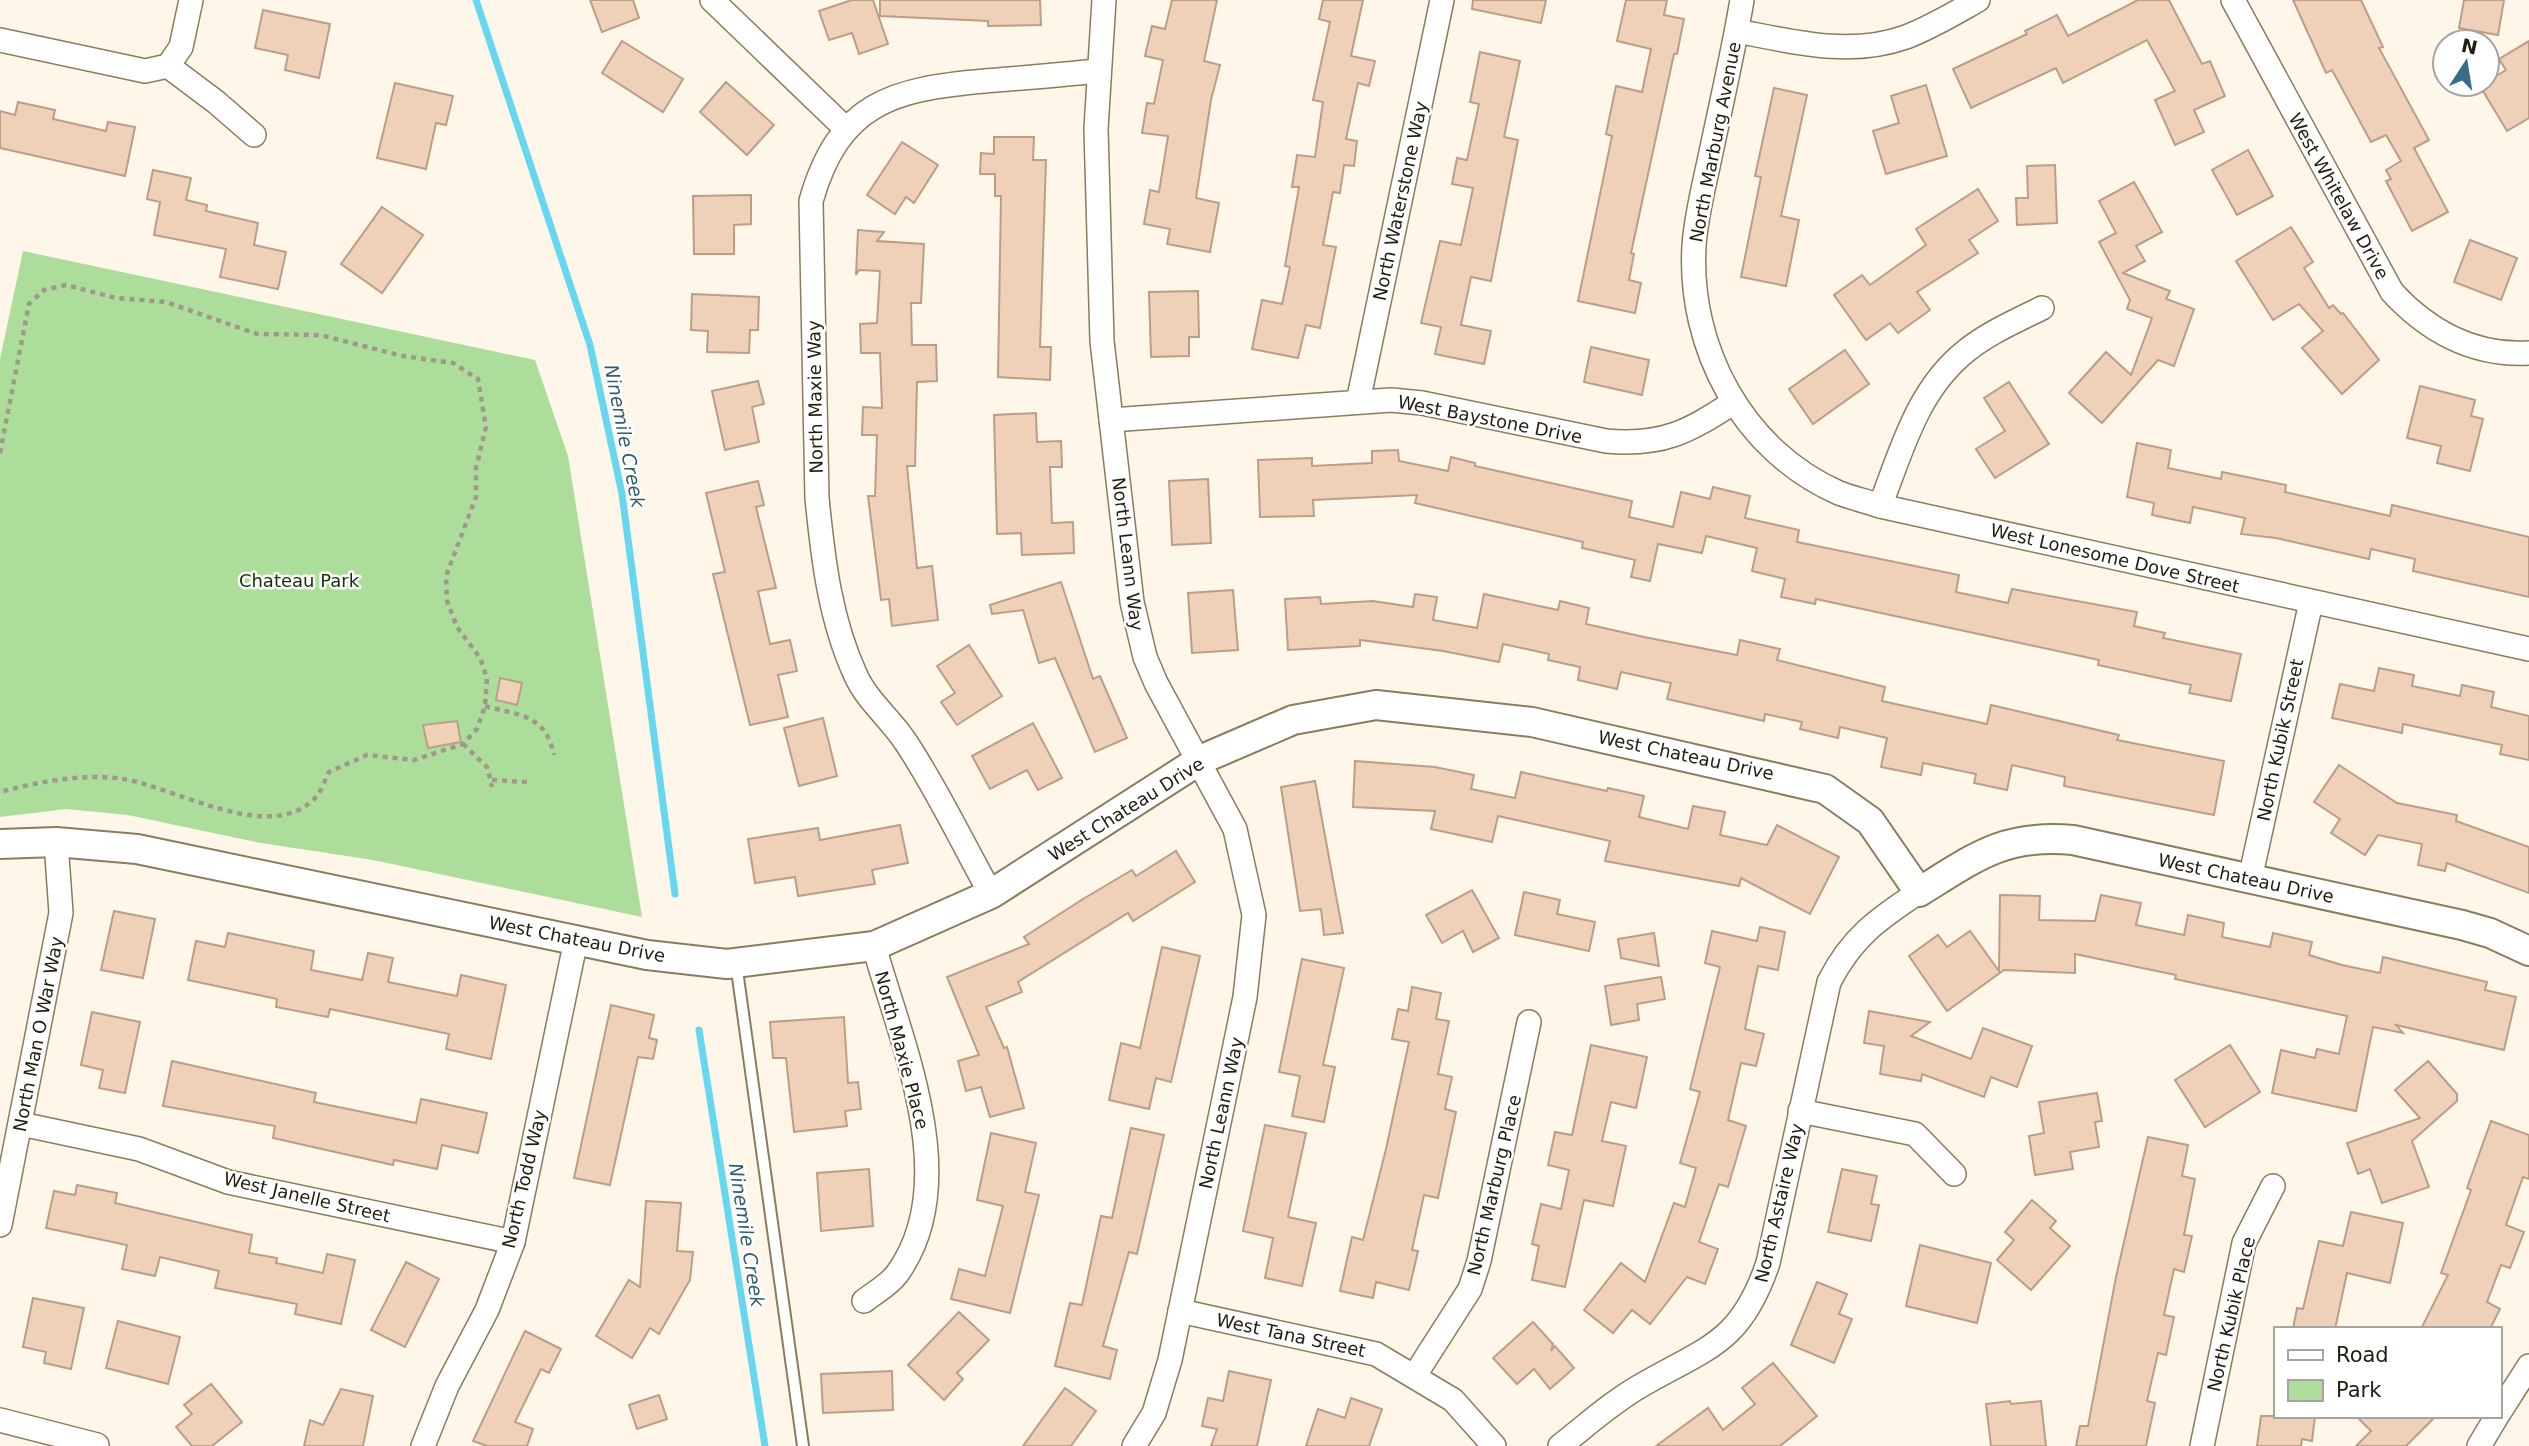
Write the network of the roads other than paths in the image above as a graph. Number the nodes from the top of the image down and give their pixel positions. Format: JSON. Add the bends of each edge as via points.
{"nodes":[{"id":1,"x":191,"y":0,"type":"edge"},
{"id":2,"x":712,"y":0,"type":"edge"},
{"id":3,"x":1104,"y":0,"type":"edge"},
{"id":4,"x":1442,"y":0,"type":"edge"},
{"id":5,"x":1742,"y":0,"type":"edge"},
{"id":6,"x":1978,"y":0,"type":"edge"},
{"id":7,"x":2233,"y":0,"type":"edge"},
{"id":8,"x":1737,"y":31,"type":"junction"},
{"id":9,"x":0,"y":40,"type":"edge"},
{"id":10,"x":167,"y":66,"type":"junction"},
{"id":11,"x":1097,"y":71,"type":"junction"},
{"id":12,"x":846,"y":129,"type":"junction"},
{"id":13,"x":254,"y":135,"type":"dead end"},
{"id":14,"x":2042,"y":308,"type":"dead end"},
{"id":15,"x":2529,"y":353,"type":"edge"},
{"id":16,"x":1358,"y":402,"type":"junction"},
{"id":17,"x":1734,"y":402,"type":"junction"},
{"id":18,"x":1111,"y":420,"type":"junction"},
{"id":19,"x":1880,"y":506,"type":"junction"},
{"id":20,"x":2311,"y":602,"type":"junction"},
{"id":21,"x":2529,"y":649,"type":"edge"},
{"id":22,"x":1200,"y":760,"type":"junction"},
{"id":23,"x":56,"y":842,"type":"junction"},
{"id":24,"x":0,"y":844,"type":"edge"},
{"id":25,"x":2250,"y":879,"type":"junction"},
{"id":26,"x":1919,"y":892,"type":"junction"},
{"id":27,"x":991,"y":894,"type":"junction"},
{"id":28,"x":576,"y":940,"type":"junction"},
{"id":29,"x":874,"y":946,"type":"junction"},
{"id":30,"x":2529,"y":951,"type":"edge"},
{"id":31,"x":736,"y":963,"type":"junction"},
{"id":32,"x":1529,"y":1022,"type":"dead end"},
{"id":33,"x":1800,"y":1111,"type":"junction"},
{"id":34,"x":21,"y":1124,"type":"junction"},
{"id":35,"x":1954,"y":1174,"type":"dead end"},
{"id":36,"x":2273,"y":1186,"type":"dead end"},
{"id":37,"x":0,"y":1225,"type":"edge"},
{"id":38,"x":513,"y":1242,"type":"junction"},
{"id":39,"x":864,"y":1301,"type":"dead end"},
{"id":40,"x":1180,"y":1311,"type":"junction"},
{"id":41,"x":2529,"y":1366,"type":"edge"},
{"id":42,"x":1415,"y":1375,"type":"junction"},
{"id":43,"x":2501,"y":1410,"type":"edge"},
{"id":44,"x":2496,"y":1418,"type":"edge"},
{"id":45,"x":0,"y":1420,"type":"edge"},
{"id":46,"x":97,"y":1445,"type":"edge"},
{"id":47,"x":423,"y":1446,"type":"edge"},
{"id":48,"x":803,"y":1446,"type":"edge"},
{"id":49,"x":1134,"y":1446,"type":"edge"},
{"id":50,"x":1494,"y":1446,"type":"edge"},
{"id":51,"x":1560,"y":1446,"type":"edge"},
{"id":52,"x":2202,"y":1446,"type":"edge"},
{"id":53,"x":2479,"y":1446,"type":"edge"}],
"edges":[{"from":1,"to":10,"type":"street","via":[[181,47]]},
{"from":2,"to":12,"type":"street"},
{"from":3,"to":11,"type":"street","name":"North Leann Way"},
{"from":4,"to":16,"type":"street","name":"North Waterstone Way"},
{"from":5,"to":8,"type":"street","name":"North Marburg Avenue"},
{"from":6,"to":8,"type":"street","via":[[1906,37],[1860,47],[1821,47]]},
{"from":7,"to":15,"type":"street","name":"West Whitelaw Drive","via":[[2392,292],[2433,329],[2457,342],[2484,350]]},
{"from":8,"to":17,"type":"street","name":"North Marburg Avenue","via":[[1698,214],[1693,270],[1709,352]]},
{"from":9,"to":10,"type":"street","via":[[145,71]]},
{"from":10,"to":13,"type":"street"},
{"from":11,"to":12,"type":"street","name":"North Maxie Way","via":[[907,91],[881,102]]},
{"from":11,"to":18,"type":"street","name":"North Leann Way","via":[[1102,341]]},
{"from":12,"to":27,"type":"street","name":"North Maxie Way","via":[[820,170],[811,201],[817,498],[828,588],[857,679],[906,741]]},
{"from":14,"to":19,"type":"street","via":[[1967,350],[1946,369],[1914,416]]},
{"from":16,"to":17,"type":"street","name":"West Baystone Drive","via":[[1422,403],[1637,444],[1665,440],[1692,429]]},
{"from":16,"to":18,"type":"street","name":"West Baystone Drive"},
{"from":17,"to":19,"type":"street","name":"West Lonesome Dove Street","via":[[1770,446],[1792,464],[1839,493]]},
{"from":18,"to":22,"type":"street","name":"North Leann Way","via":[[1137,630],[1156,683]]},
{"from":19,"to":20,"type":"street","name":"West Lonesome Dove Street"},
{"from":20,"to":21,"type":"street","name":"West Lonesome Dove Street"},
{"from":20,"to":25,"type":"street","name":"North Kubik Street"},
{"from":22,"to":26,"type":"street","name":"West Chateau Drive","via":[[1293,720],[1376,705],[1532,722],[1825,789],[1870,821]]},
{"from":22,"to":27,"type":"street","name":"West Chateau Drive"},
{"from":22,"to":40,"type":"street","name":"North Leann Way","via":[[1235,829],[1254,915],[1245,998]]},
{"from":23,"to":24,"type":"street","name":"West Chateau Drive"},
{"from":23,"to":28,"type":"street","name":"West Chateau Drive","via":[[137,849]]},
{"from":23,"to":34,"type":"street","name":"North Man O War Way","via":[[61,913]]},
{"from":25,"to":26,"type":"street","name":"West Chateau Drive","via":[[2073,840],[2044,838],[1989,849]]},
{"from":25,"to":30,"type":"street","name":"West Chateau Drive","via":[[2462,925]]},
{"from":26,"to":33,"type":"street","name":"North Astaire Way","via":[[1860,935],[1842,957],[1829,982]]},
{"from":27,"to":29,"type":"street","name":"West Chateau Drive"},
{"from":28,"to":31,"type":"street","name":"West Chateau Drive","via":[[687,961]]},
{"from":28,"to":38,"type":"street","name":"North Todd Way"},
{"from":29,"to":31,"type":"street","name":"West Chateau Drive"},
{"from":29,"to":39,"type":"street","name":"North Maxie Place","via":[[923,1119],[928,1168],[923,1212],[909,1254],[895,1277]]},
{"from":31,"to":48,"type":"lane"},
{"from":32,"to":42,"type":"street","name":"North Marburg Place","via":[[1470,1289]]},
{"from":33,"to":35,"type":"street","name":"North Astaire Way","via":[[1915,1133]]},
{"from":33,"to":51,"type":"street","name":"North Astaire Way","via":[[1768,1263],[1745,1316],[1704,1354],[1619,1399]]},
{"from":34,"to":37,"type":"street","name":"North Man O War Way"},
{"from":34,"to":38,"type":"street","name":"West Janelle Street","via":[[139,1149],[228,1182]]},
{"from":36,"to":52,"type":"street","name":"North Kubik Place","via":[[2244,1243]]},
{"from":38,"to":47,"type":"street","name":"North Todd Way"},
{"from":40,"to":42,"type":"street","name":"West Tana Street","via":[[1377,1354]]},
{"from":40,"to":49,"type":"street","name":"North Leann Way","via":[[1154,1413]]},
{"from":41,"to":43,"type":"street"},
{"from":42,"to":50,"type":"street","name":"West Tana Street","via":[[1453,1400]]},
{"from":44,"to":53,"type":"street"},
{"from":45,"to":46,"type":"street"}]}
